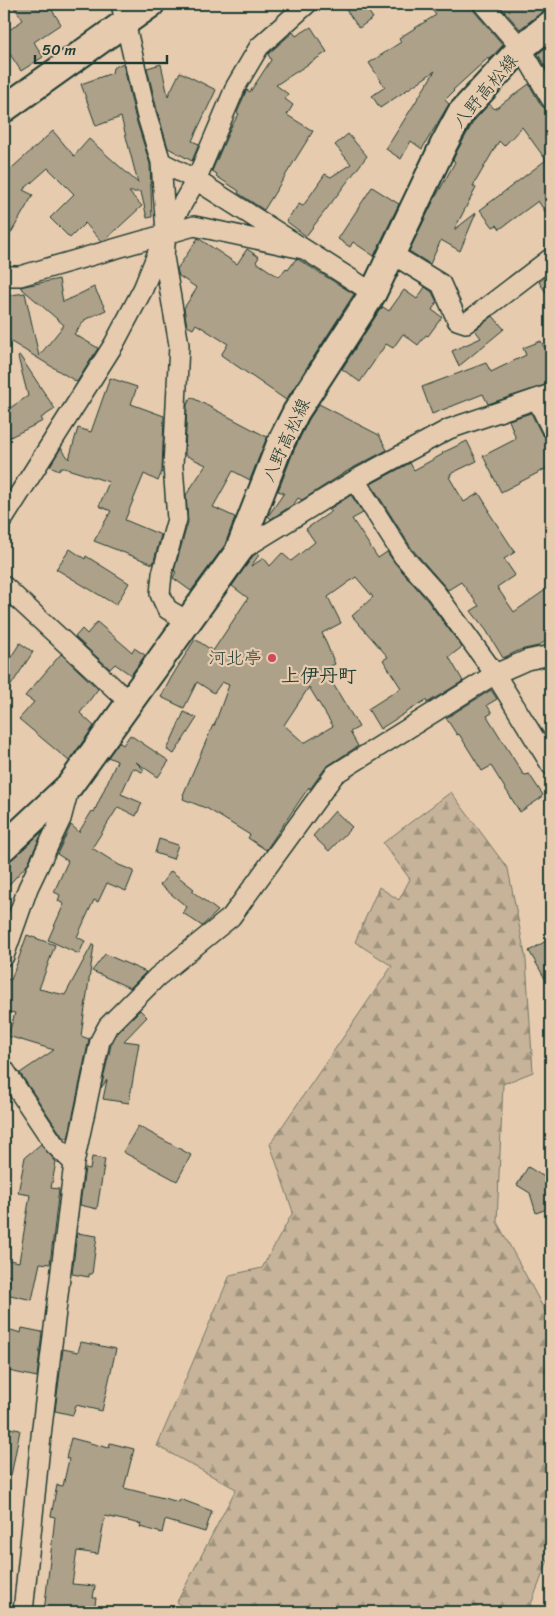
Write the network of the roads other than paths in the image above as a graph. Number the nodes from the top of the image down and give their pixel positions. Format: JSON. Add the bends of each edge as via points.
{"nodes":[{"id":1,"x":151,"y":4,"type":"edge"},
{"id":2,"x":307,"y":4,"type":"edge"},
{"id":3,"x":483,"y":4,"type":"edge"},
{"id":4,"x":123,"y":13,"type":"edge"},
{"id":5,"x":550,"y":27,"type":"edge"},
{"id":6,"x":521,"y":48,"type":"junction"},
{"id":7,"x":551,"y":100,"type":"edge"},
{"id":8,"x":4,"y":109,"type":"edge"},
{"id":9,"x":161,"y":162,"type":"junction"},
{"id":10,"x":196,"y":180,"type":"junction"},
{"id":11,"x":166,"y":232,"type":"junction"},
{"id":12,"x":303,"y":249,"type":"junction"},
{"id":13,"x":392,"y":254,"type":"junction"},
{"id":14,"x":551,"y":258,"type":"edge"},
{"id":15,"x":4,"y":276,"type":"edge"},
{"id":16,"x":373,"y":294,"type":"junction"},
{"id":17,"x":544,"y":397,"type":"edge"},
{"id":18,"x":551,"y":428,"type":"edge"},
{"id":19,"x":355,"y":480,"type":"junction"},
{"id":20,"x":4,"y":518,"type":"edge"},
{"id":21,"x":238,"y":552,"type":"junction"},
{"id":22,"x":4,"y":586,"type":"edge"},
{"id":23,"x":189,"y":622,"type":"junction"},
{"id":24,"x":551,"y":655,"type":"edge"},
{"id":25,"x":495,"y":674,"type":"junction"},
{"id":26,"x":130,"y":703,"type":"junction"},
{"id":27,"x":551,"y":765,"type":"edge"},
{"id":28,"x":70,"y":785,"type":"junction"},
{"id":29,"x":4,"y":847,"type":"edge"},
{"id":30,"x":4,"y":956,"type":"edge"},
{"id":31,"x":4,"y":1070,"type":"edge"},
{"id":32,"x":74,"y":1163,"type":"junction"},
{"id":33,"x":23,"y":1612,"type":"edge"}],
"edges":[{"from":1,"to":4,"type":"main road"},
{"from":2,"to":10,"type":"street","via":[[259,47],[236,86]]},
{"from":3,"to":6,"type":"street"},
{"from":4,"to":8,"type":"main road"},
{"from":4,"to":9,"type":"street"},
{"from":5,"to":6,"type":"main road","name":"八野高松線"},
{"from":6,"to":7,"type":"street"},
{"from":6,"to":13,"type":"main road","name":"八野高松線","via":[[460,114]]},
{"from":9,"to":10,"type":"street"},
{"from":9,"to":11,"type":"street"},
{"from":10,"to":11,"type":"street"},
{"from":10,"to":12,"type":"street"},
{"from":11,"to":12,"type":"street","via":[[194,226]]},
{"from":11,"to":15,"type":"street","via":[[20,276]]},
{"from":11,"to":20,"type":"street","via":[[114,344]]},
{"from":11,"to":23,"type":"street","via":[[164,257],[179,345],[173,466],[177,519],[160,594],[167,609]]},
{"from":12,"to":16,"type":"street"},
{"from":13,"to":14,"type":"street","via":[[440,284],[457,320],[466,323]]},
{"from":13,"to":16,"type":"main road","name":"八野高松線"},
{"from":16,"to":21,"type":"main road","name":"八野高松線","via":[[296,412],[280,444]]},
{"from":17,"to":18,"type":"street"},
{"from":17,"to":19,"type":"street","via":[[449,429]]},
{"from":19,"to":21,"type":"street"},
{"from":19,"to":25,"type":"street","via":[[402,556],[436,593]]},
{"from":21,"to":23,"type":"main road","name":"八野高松線"},
{"from":22,"to":26,"type":"street"},
{"from":23,"to":26,"type":"main road","name":"八野高松線"},
{"from":24,"to":25,"type":"street","via":[[527,660]]},
{"from":25,"to":27,"type":"street"},
{"from":25,"to":32,"type":"street","via":[[335,774],[231,917],[157,977],[108,1026],[100,1041]]},
{"from":26,"to":28,"type":"main road","name":"八野高松線"},
{"from":28,"to":29,"type":"main road","name":"八野高松線"},
{"from":28,"to":30,"type":"street","via":[[61,819],[28,888]]},
{"from":31,"to":32,"type":"street","via":[[54,1144]]},
{"from":32,"to":33,"type":"street"}]}
